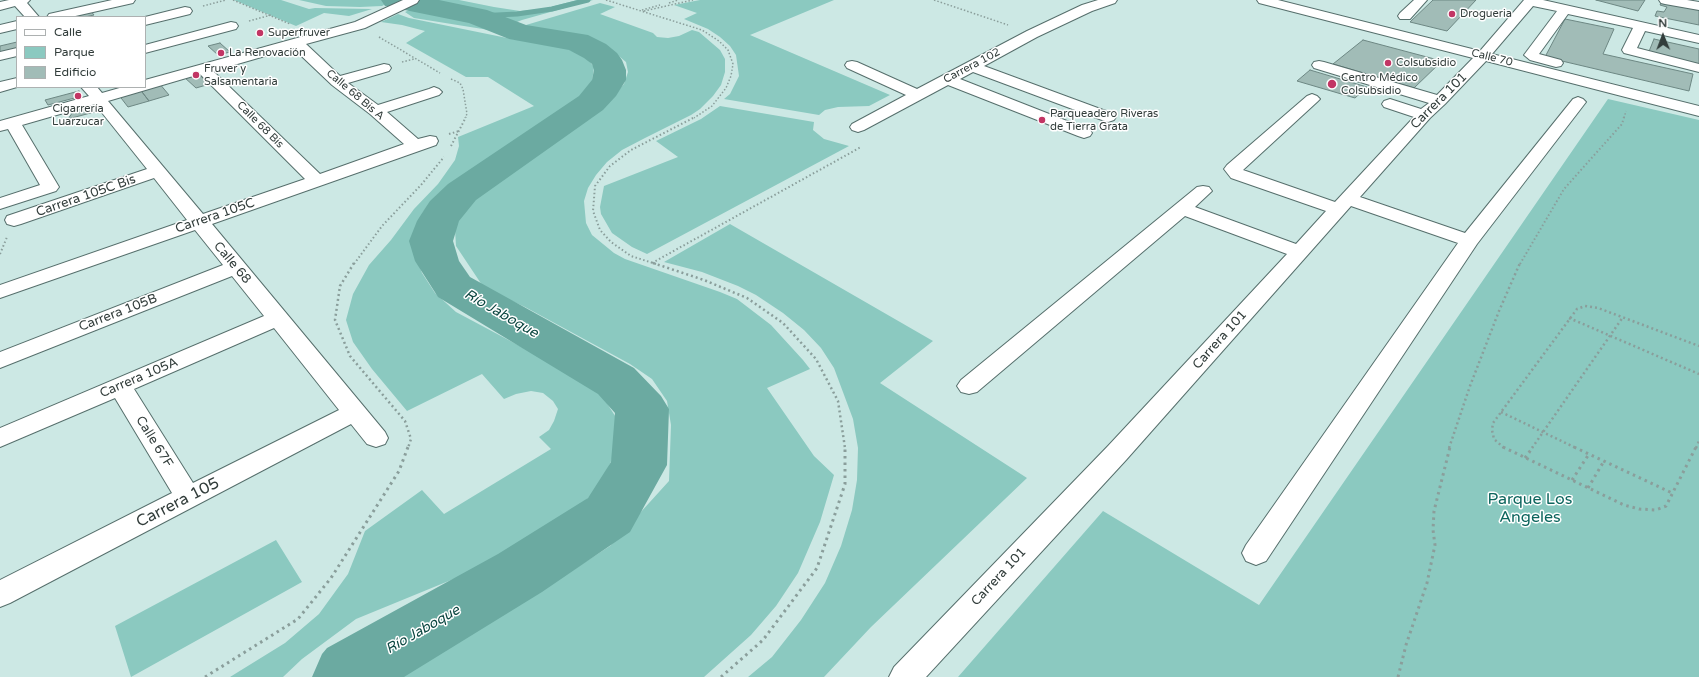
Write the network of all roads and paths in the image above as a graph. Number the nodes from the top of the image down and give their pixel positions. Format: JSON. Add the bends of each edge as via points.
{"nodes":[{"id":1,"x":20,"y":0,"type":"edge"},
{"id":2,"x":129,"y":0,"type":"edge"},
{"id":3,"x":233,"y":0,"type":"edge"},
{"id":4,"x":413,"y":0,"type":"edge"},
{"id":5,"x":606,"y":0,"type":"edge"},
{"id":6,"x":678,"y":0,"type":"edge"},
{"id":7,"x":693,"y":0,"type":"edge"},
{"id":8,"x":934,"y":0,"type":"edge"},
{"id":9,"x":1111,"y":0,"type":"edge"},
{"id":10,"x":1263,"y":0,"type":"edge"},
{"id":11,"x":1421,"y":0,"type":"edge"},
{"id":12,"x":1531,"y":0,"type":"edge"},
{"id":13,"x":1665,"y":0,"type":"edge"},
{"id":14,"x":1091,"y":4,"type":"edge"},
{"id":15,"x":1565,"y":5,"type":"edge"},
{"id":16,"x":0,"y":6,"type":"edge"},
{"id":17,"x":1699,"y":6,"type":"edge"},
{"id":18,"x":640,"y":10,"type":"junction"},
{"id":19,"x":185,"y":11,"type":"dead end"},
{"id":20,"x":644,"y":12,"type":"junction"},
{"id":21,"x":31,"y":16,"type":"edge"},
{"id":22,"x":58,"y":16,"type":"edge"},
{"id":23,"x":1405,"y":16,"type":"dead end"},
{"id":24,"x":146,"y":21,"type":"edge"},
{"id":25,"x":360,"y":25,"type":"junction"},
{"id":26,"x":16,"y":26,"type":"edge"},
{"id":27,"x":231,"y":26,"type":"dead end"},
{"id":28,"x":1641,"y":26,"type":"junction"},
{"id":29,"x":0,"y":29,"type":"edge"},
{"id":30,"x":1699,"y":31,"type":"edge"},
{"id":31,"x":1032,"y":34,"type":"junction"},
{"id":32,"x":321,"y":36,"type":"junction"},
{"id":33,"x":1699,"y":39,"type":"edge"},
{"id":34,"x":296,"y":43,"type":"junction"},
{"id":35,"x":146,"y":49,"type":"edge"},
{"id":36,"x":16,"y":52,"type":"edge"},
{"id":37,"x":0,"y":56,"type":"edge"},
{"id":38,"x":1483,"y":56,"type":"junction"},
{"id":39,"x":852,"y":64,"type":"dead end"},
{"id":40,"x":1319,"y":65,"type":"dead end"},
{"id":41,"x":971,"y":66,"type":"junction"},
{"id":42,"x":384,"y":68,"type":"dead end"},
{"id":43,"x":1699,"y":68,"type":"edge"},
{"id":44,"x":203,"y":69,"type":"junction"},
{"id":45,"x":947,"y":79,"type":"junction"},
{"id":46,"x":16,"y":82,"type":"edge"},
{"id":47,"x":337,"y":82,"type":"junction"},
{"id":48,"x":146,"y":86,"type":"edge"},
{"id":49,"x":0,"y":87,"type":"edge"},
{"id":50,"x":132,"y":88,"type":"edge"},
{"id":51,"x":1621,"y":91,"type":"junction"},
{"id":52,"x":434,"y":92,"type":"dead end"},
{"id":53,"x":94,"y":93,"type":"edge"},
{"id":54,"x":918,"y":94,"type":"junction"},
{"id":55,"x":1699,"y":97,"type":"edge"},
{"id":56,"x":1312,"y":99,"type":"dead end"},
{"id":57,"x":1578,"y":102,"type":"dead end"},
{"id":58,"x":1390,"y":104,"type":"dead end"},
{"id":59,"x":1432,"y":108,"type":"junction"},
{"id":60,"x":1699,"y":111,"type":"edge"},
{"id":61,"x":376,"y":112,"type":"junction"},
{"id":62,"x":1108,"y":117,"type":"dead end"},
{"id":63,"x":6,"y":124,"type":"edge"},
{"id":64,"x":860,"y":126,"type":"joint"},
{"id":65,"x":1084,"y":133,"type":"dead end"},
{"id":66,"x":423,"y":144,"type":"joint"},
{"id":67,"x":158,"y":171,"type":"junction"},
{"id":68,"x":317,"y":181,"type":"junction"},
{"id":69,"x":1203,"y":191,"type":"dead end"},
{"id":70,"x":0,"y":204,"type":"edge"},
{"id":71,"x":1343,"y":204,"type":"junction"},
{"id":72,"x":1182,"y":209,"type":"junction"},
{"id":73,"x":14,"y":220,"type":"dead end"},
{"id":74,"x":198,"y":222,"type":"junction"},
{"id":75,"x":1469,"y":241,"type":"junction"},
{"id":76,"x":1300,"y":252,"type":"junction"},
{"id":77,"x":652,"y":262,"type":"junction"},
{"id":78,"x":236,"y":267,"type":"junction"},
{"id":79,"x":0,"y":292,"type":"edge"},
{"id":80,"x":1623,"y":317,"type":"junction"},
{"id":81,"x":278,"y":318,"type":"junction"},
{"id":82,"x":1570,"y":318,"type":"junction"},
{"id":83,"x":1610,"y":336,"type":"junction"},
{"id":84,"x":1699,"y":346,"type":"edge"},
{"id":85,"x":0,"y":360,"type":"edge"},
{"id":86,"x":1699,"y":374,"type":"edge"},
{"id":87,"x":120,"y":386,"type":"junction"},
{"id":88,"x":969,"y":386,"type":"dead end"},
{"id":89,"x":355,"y":412,"type":"junction"},
{"id":90,"x":1501,"y":412,"type":"junction"},
{"id":91,"x":2,"y":432,"type":"edge"},
{"id":92,"x":1544,"y":432,"type":"junction"},
{"id":93,"x":376,"y":438,"type":"dead end"},
{"id":94,"x":1699,"y":441,"type":"edge"},
{"id":95,"x":1589,"y":454,"type":"junction"},
{"id":96,"x":1525,"y":458,"type":"junction"},
{"id":97,"x":1604,"y":461,"type":"junction"},
{"id":98,"x":1572,"y":480,"type":"junction"},
{"id":99,"x":1588,"y":488,"type":"junction"},
{"id":100,"x":1672,"y":493,"type":"junction"},
{"id":101,"x":189,"y":498,"type":"junction"},
{"id":102,"x":1256,"y":553,"type":"dead end"},
{"id":103,"x":0,"y":594,"type":"edge"},
{"id":104,"x":205,"y":677,"type":"edge"},
{"id":105,"x":721,"y":677,"type":"edge"},
{"id":106,"x":905,"y":677,"type":"edge"},
{"id":107,"x":1398,"y":677,"type":"edge"}],
"edges":[{"from":1,"to":16,"type":"street"},
{"from":1,"to":21,"type":"street"},
{"from":2,"to":22,"type":"street"},
{"from":3,"to":32,"type":"path"},
{"from":4,"to":25,"type":"street"},
{"from":5,"to":18,"type":"path"},
{"from":6,"to":18,"type":"path"},
{"from":7,"to":20,"type":"path"},
{"from":8,"to":31,"type":"path"},
{"from":9,"to":14,"type":"street","name":"Carrera 102"},
{"from":10,"to":38,"type":"street","name":"Calle 70"},
{"from":11,"to":23,"type":"street"},
{"from":12,"to":15,"type":"street"},
{"from":12,"to":38,"type":"street","name":"Carrera 101"},
{"from":13,"to":17,"type":"street"},
{"from":14,"to":31,"type":"street","name":"Carrera 102"},
{"from":15,"to":28,"type":"street"},
{"from":15,"to":30,"type":"street","via":[[1569,3]]},
{"from":15,"to":55,"type":"street","via":[[1531,55],[1535,58]]},
{"from":18,"to":20,"type":"path"},
{"from":19,"to":24,"type":"street"},
{"from":20,"to":77,"type":"path","via":[[702,30],[728,50],[733,64],[726,88],[712,106],[631,150],[610,166],[595,186],[593,211],[600,230],[611,242],[631,256]]},
{"from":25,"to":32,"type":"street"},
{"from":25,"to":104,"type":"path","via":[[460,83],[467,114],[440,163],[382,226],[340,286],[335,320],[350,356],[405,421],[411,439],[399,471],[331,578],[298,620]]},
{"from":26,"to":29,"type":"street"},
{"from":27,"to":35,"type":"street"},
{"from":28,"to":33,"type":"street"},
{"from":28,"to":43,"type":"street","via":[[1629,50]]},
{"from":31,"to":41,"type":"street","name":"Carrera 102"},
{"from":32,"to":34,"type":"street"},
{"from":34,"to":44,"type":"street"},
{"from":34,"to":47,"type":"street","name":"Calle 68 Bis A"},
{"from":36,"to":37,"type":"street"},
{"from":38,"to":51,"type":"street","name":"Calle 70"},
{"from":38,"to":59,"type":"street","name":"Carrera 101"},
{"from":39,"to":54,"type":"street"},
{"from":40,"to":59,"type":"street"},
{"from":41,"to":45,"type":"street","name":"Carrera 102"},
{"from":41,"to":62,"type":"street"},
{"from":42,"to":47,"type":"street"},
{"from":44,"to":48,"type":"street"},
{"from":44,"to":68,"type":"street","name":"Calle 68 Bis"},
{"from":45,"to":54,"type":"street","name":"Carrera 102"},
{"from":45,"to":65,"type":"street"},
{"from":46,"to":49,"type":"street"},
{"from":47,"to":61,"type":"street","name":"Calle 68 Bis A"},
{"from":50,"to":53,"type":"street"},
{"from":51,"to":60,"type":"street","name":"Calle 70"},
{"from":51,"to":107,"type":"path","via":[[1622,104],[1626,112],[1622,124],[1564,189],[1520,263],[1470,386],[1450,445],[1434,511],[1435,545],[1427,583]]},
{"from":52,"to":61,"type":"street"},
{"from":53,"to":63,"type":"street"},
{"from":53,"to":67,"type":"street","name":"Calle 68"},
{"from":54,"to":64,"type":"street","name":"Carrera 102"},
{"from":56,"to":71,"type":"street","via":[[1233,170],[1237,174]]},
{"from":57,"to":75,"type":"street"},
{"from":58,"to":59,"type":"street"},
{"from":59,"to":71,"type":"street","name":"Carrera 101"},
{"from":61,"to":66,"type":"street","name":"Calle 68 Bis A"},
{"from":63,"to":70,"type":"street","via":[[50,187]]},
{"from":64,"to":77,"type":"path","via":[[873,140]]},
{"from":66,"to":68,"type":"street","name":"Carrera 105C"},
{"from":67,"to":73,"type":"street","name":"Carrera 105C Bis"},
{"from":67,"to":74,"type":"street","name":"Calle 68"},
{"from":68,"to":74,"type":"street","name":"Carrera 105C"},
{"from":69,"to":72,"type":"street"},
{"from":71,"to":75,"type":"street"},
{"from":71,"to":76,"type":"street","name":"Carrera 101"},
{"from":72,"to":76,"type":"street"},
{"from":72,"to":88,"type":"street"},
{"from":74,"to":78,"type":"street","name":"Calle 68"},
{"from":74,"to":79,"type":"street","name":"Carrera 105C"},
{"from":75,"to":102,"type":"street"},
{"from":76,"to":106,"type":"street","name":"Carrera 101","via":[[1116,453]]},
{"from":77,"to":105,"type":"path","via":[[748,298],[783,323],[816,359],[838,401],[845,441],[845,484],[817,568],[763,640]]},
{"from":78,"to":81,"type":"street","name":"Calle 68"},
{"from":78,"to":85,"type":"street","name":"Carrera 105B"},
{"from":80,"to":82,"type":"path","via":[[1585,306],[1577,308]]},
{"from":80,"to":83,"type":"path"},
{"from":80,"to":84,"type":"path"},
{"from":81,"to":87,"type":"street","name":"Carrera 105A"},
{"from":81,"to":89,"type":"street","name":"Calle 68"},
{"from":82,"to":83,"type":"path"},
{"from":82,"to":90,"type":"path"},
{"from":83,"to":86,"type":"path"},
{"from":83,"to":92,"type":"path"},
{"from":87,"to":91,"type":"street","name":"Carrera 105A"},
{"from":87,"to":101,"type":"street","name":"Calle 67F"},
{"from":89,"to":93,"type":"street","name":"Calle 68"},
{"from":89,"to":101,"type":"street","name":"Carrera 105"},
{"from":90,"to":92,"type":"path"},
{"from":90,"to":96,"type":"path","via":[[1493,423],[1494,439],[1506,449]]},
{"from":92,"to":95,"type":"path"},
{"from":92,"to":96,"type":"path"},
{"from":94,"to":100,"type":"path"},
{"from":95,"to":97,"type":"path"},
{"from":95,"to":98,"type":"path"},
{"from":96,"to":98,"type":"path"},
{"from":97,"to":99,"type":"path"},
{"from":97,"to":100,"type":"path"},
{"from":98,"to":99,"type":"path"},
{"from":99,"to":100,"type":"path","via":[[1624,505],[1639,509],[1656,510],[1666,506]]},
{"from":101,"to":103,"type":"street","name":"Carrera 105"}]}
